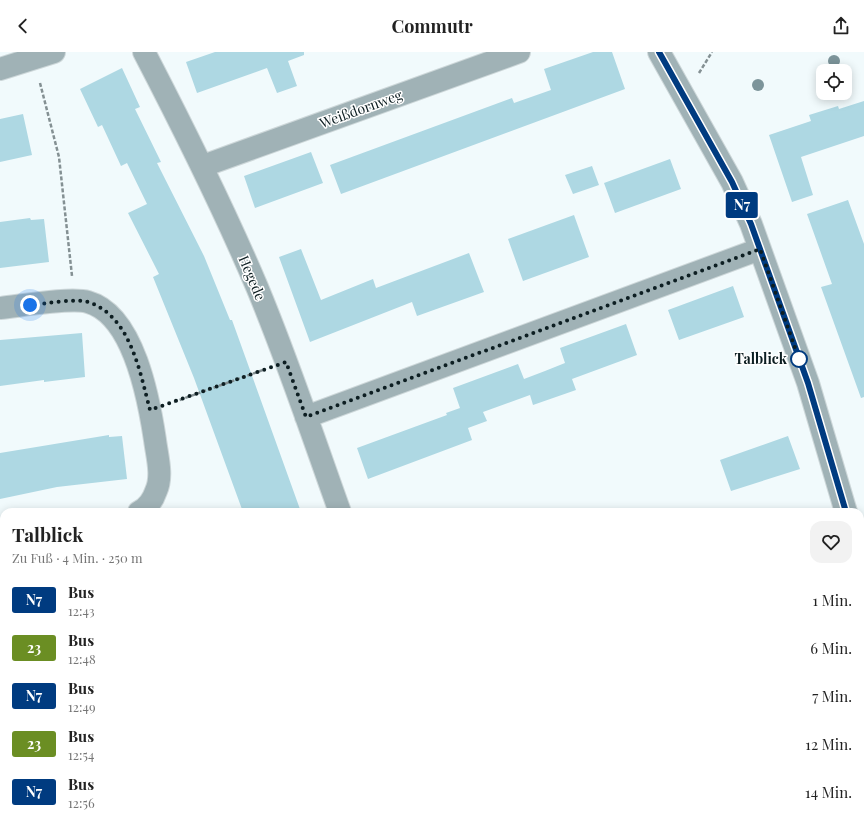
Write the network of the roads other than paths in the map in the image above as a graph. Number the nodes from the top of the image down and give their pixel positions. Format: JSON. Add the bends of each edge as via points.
{"nodes":[{"id":1,"x":54,"y":52,"type":"edge"},
{"id":2,"x":144,"y":52,"type":"edge"},
{"id":3,"x":519,"y":52,"type":"edge"},
{"id":4,"x":659,"y":52,"type":"edge"},
{"id":5,"x":32,"y":55,"type":"edge"},
{"id":6,"x":0,"y":69,"type":"edge"},
{"id":7,"x":203,"y":166,"type":"junction"},
{"id":8,"x":760,"y":249,"type":"junction"},
{"id":9,"x":0,"y":308,"type":"edge"},
{"id":10,"x":306,"y":417,"type":"junction"},
{"id":11,"x":143,"y":508,"type":"edge"},
{"id":12,"x":339,"y":508,"type":"edge"},
{"id":13,"x":845,"y":508,"type":"edge"}],
"edges":[{"from":1,"to":5,"type":"street"},
{"from":2,"to":7,"type":"street","name":"Hegede"},
{"from":3,"to":7,"type":"street","name":"Weißdornweg"},
{"from":4,"to":8,"type":"street","via":[[732,182]]},
{"from":5,"to":6,"type":"street"},
{"from":7,"to":10,"type":"street","name":"Hegede","via":[[257,288]]},
{"from":8,"to":10,"type":"street"},
{"from":8,"to":13,"type":"street","via":[[808,383]]},
{"from":9,"to":11,"type":"street","via":[[88,302],[102,309],[117,323],[129,342],[138,366],[150,410],[159,468],[157,490]]},
{"from":10,"to":12,"type":"street","name":"Hegede"}]}
